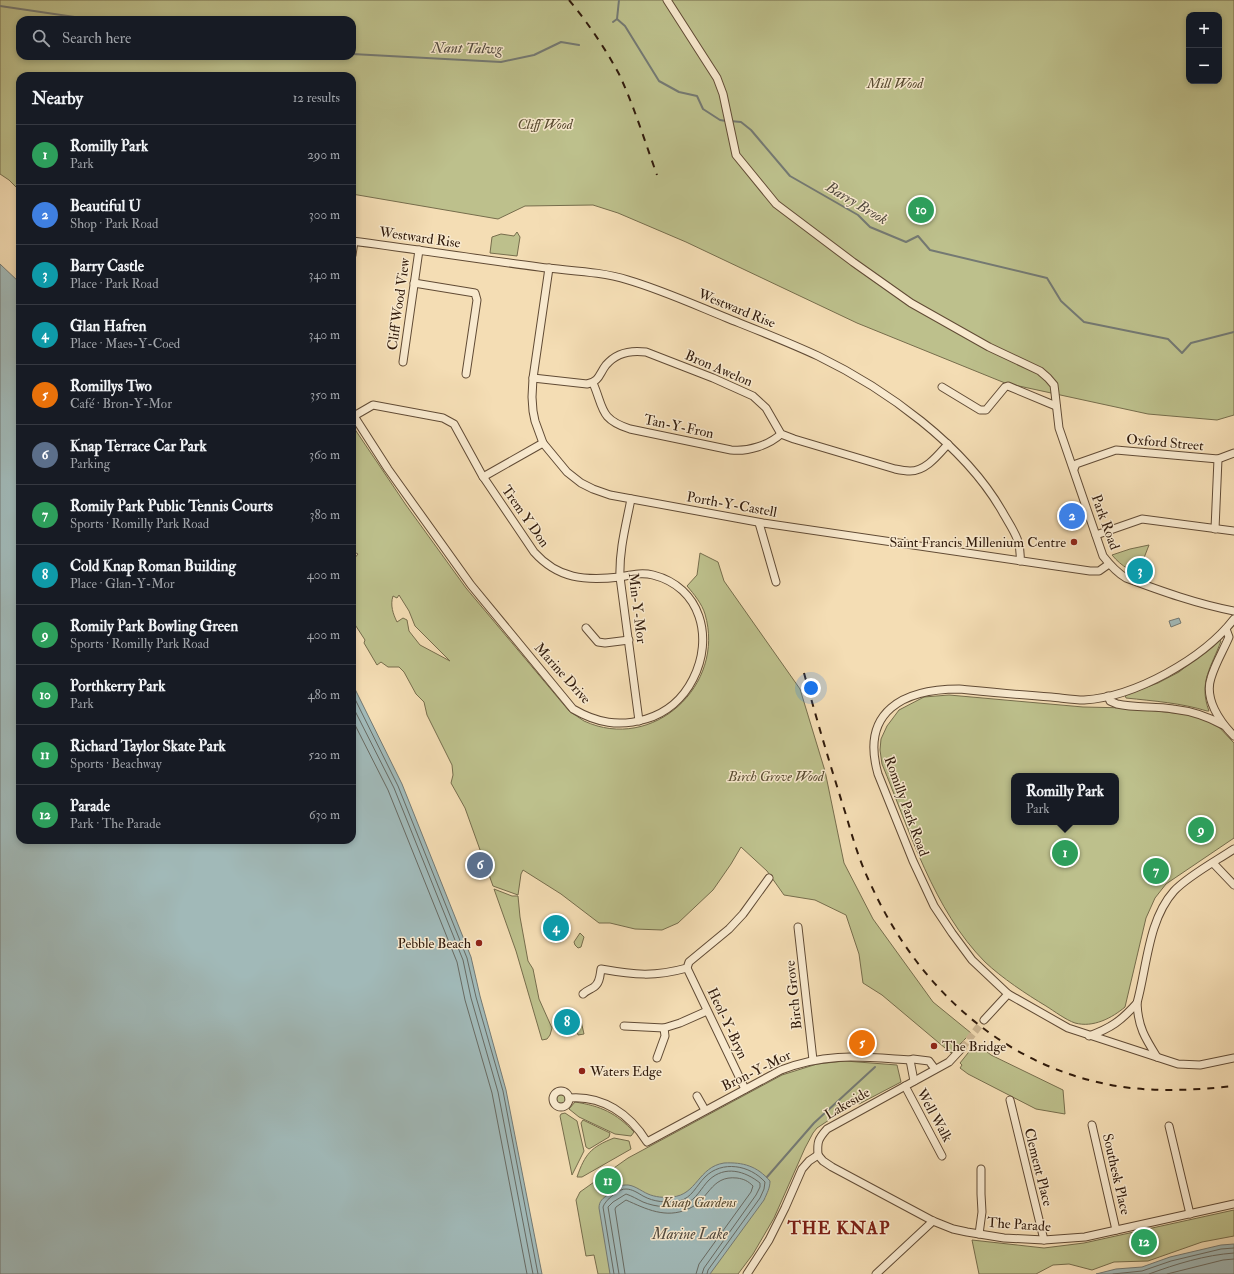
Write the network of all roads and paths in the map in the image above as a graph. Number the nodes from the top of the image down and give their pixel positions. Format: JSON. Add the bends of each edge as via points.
{"nodes":[{"id":1,"x":667,"y":0,"type":"edge"},
{"id":2,"x":356,"y":241,"type":"edge"},
{"id":3,"x":418,"y":250,"type":"junction"},
{"id":4,"x":549,"y":268,"type":"junction"},
{"id":5,"x":414,"y":283,"type":"junction"},
{"id":6,"x":403,"y":362,"type":"dead end"},
{"id":7,"x":466,"y":374,"type":"dead end"},
{"id":8,"x":533,"y":378,"type":"junction"},
{"id":9,"x":593,"y":383,"type":"junction"},
{"id":10,"x":942,"y":388,"type":"dead end"},
{"id":11,"x":1056,"y":406,"type":"junction"},
{"id":12,"x":356,"y":413,"type":"edge"},
{"id":13,"x":356,"y":420,"type":"edge"},
{"id":14,"x":781,"y":434,"type":"junction"},
{"id":15,"x":543,"y":443,"type":"junction"},
{"id":16,"x":948,"y":444,"type":"junction"},
{"id":17,"x":1234,"y":453,"type":"edge"},
{"id":18,"x":1218,"y":459,"type":"junction"},
{"id":19,"x":1074,"y":469,"type":"junction"},
{"id":20,"x":483,"y":477,"type":"junction"},
{"id":21,"x":631,"y":499,"type":"junction"},
{"id":22,"x":759,"y":523,"type":"junction"},
{"id":23,"x":1215,"y":529,"type":"junction"},
{"id":24,"x":1234,"y":531,"type":"edge"},
{"id":25,"x":1096,"y":535,"type":"junction"},
{"id":26,"x":1020,"y":561,"type":"junction"},
{"id":27,"x":1109,"y":564,"type":"junction"},
{"id":28,"x":620,"y":577,"type":"junction"},
{"id":29,"x":776,"y":582,"type":"dead end"},
{"id":30,"x":1234,"y":610,"type":"edge"},
{"id":31,"x":1234,"y":619,"type":"edge"},
{"id":32,"x":586,"y":628,"type":"dead end"},
{"id":33,"x":1226,"y":629,"type":"junction"},
{"id":34,"x":629,"y":640,"type":"junction"},
{"id":35,"x":1108,"y":696,"type":"junction"},
{"id":36,"x":639,"y":721,"type":"junction"},
{"id":37,"x":1223,"y":725,"type":"junction"},
{"id":38,"x":1234,"y":736,"type":"edge"},
{"id":39,"x":1234,"y":849,"type":"edge"},
{"id":40,"x":1213,"y":863,"type":"junction"},
{"id":41,"x":768,"y":878,"type":"dead end"},
{"id":42,"x":1234,"y":885,"type":"edge"},
{"id":43,"x":798,"y":927,"type":"dead end"},
{"id":44,"x":688,"y":968,"type":"junction"},
{"id":45,"x":584,"y":994,"type":"dead end"},
{"id":46,"x":1008,"y":994,"type":"junction"},
{"id":47,"x":1137,"y":1004,"type":"junction"},
{"id":48,"x":707,"y":1011,"type":"junction"},
{"id":49,"x":984,"y":1020,"type":"tunnel mouth"},
{"id":50,"x":624,"y":1026,"type":"dead end"},
{"id":51,"x":664,"y":1028,"type":"junction"},
{"id":52,"x":1089,"y":1036,"type":"junction"},
{"id":53,"x":962,"y":1048,"type":"tunnel mouth"},
{"id":54,"x":1157,"y":1057,"type":"junction"},
{"id":55,"x":657,"y":1058,"type":"dead end"},
{"id":56,"x":1234,"y":1058,"type":"edge"},
{"id":57,"x":813,"y":1060,"type":"junction"},
{"id":58,"x":910,"y":1060,"type":"junction"},
{"id":59,"x":935,"y":1069,"type":"junction"},
{"id":60,"x":914,"y":1081,"type":"junction"},
{"id":61,"x":904,"y":1086,"type":"junction"},
{"id":62,"x":745,"y":1089,"type":"junction"},
{"id":63,"x":697,"y":1096,"type":"dead end"},
{"id":64,"x":569,"y":1098,"type":"dead end"},
{"id":65,"x":1010,"y":1100,"type":"dead end"},
{"id":66,"x":705,"y":1110,"type":"junction"},
{"id":67,"x":1092,"y":1125,"type":"dead end"},
{"id":68,"x":1169,"y":1126,"type":"dead end"},
{"id":69,"x":818,"y":1155,"type":"junction"},
{"id":70,"x":942,"y":1156,"type":"dead end"},
{"id":71,"x":981,"y":1169,"type":"dead end"},
{"id":72,"x":1234,"y":1204,"type":"edge"},
{"id":73,"x":1190,"y":1214,"type":"junction"},
{"id":74,"x":933,"y":1221,"type":"junction"},
{"id":75,"x":1116,"y":1230,"type":"junction"},
{"id":76,"x":979,"y":1234,"type":"junction"},
{"id":77,"x":1044,"y":1240,"type":"junction"},
{"id":78,"x":747,"y":1274,"type":"edge"},
{"id":79,"x":876,"y":1274,"type":"edge"}],
"edges":[{"from":1,"to":11,"type":"street","name":"Park Road","via":[[717,78],[736,155],[776,204],[911,303],[1040,371],[1054,385]]},
{"from":2,"to":3,"type":"street","name":"Westward Rise"},
{"from":3,"to":4,"type":"street","name":"Westward Rise"},
{"from":3,"to":5,"type":"street","name":"Cliff Wood View"},
{"from":4,"to":8,"type":"street","name":"Porth-Y-Castell"},
{"from":4,"to":16,"type":"street","name":"Westward Rise","via":[[598,273],[628,280],[818,356],[876,390],[921,421]]},
{"from":5,"to":6,"type":"street","name":"Cliff Wood View"},
{"from":5,"to":7,"type":"street","via":[[475,293],[477,300]]},
{"from":8,"to":9,"type":"street"},
{"from":8,"to":15,"type":"street","name":"Porth-Y-Castell","via":[[533,411]]},
{"from":9,"to":14,"type":"street","name":"Tan-Y-Fron","via":[[606,415],[615,423],[630,429],[740,451],[768,442]]},
{"from":9,"to":14,"type":"street","name":"Bron Awelon","via":[[613,358],[623,353],[646,352],[753,396],[766,408]]},
{"from":10,"to":11,"type":"street","via":[[980,410],[986,410],[1008,386]]},
{"from":11,"to":19,"type":"street","name":"Park Road","via":[[1059,428]]},
{"from":12,"to":20,"type":"street","name":"Trem Y Don","via":[[373,404],[443,418],[454,424]]},
{"from":13,"to":36,"type":"street","name":"Marine Drive","via":[[471,585],[574,708],[599,721],[620,724]]},
{"from":14,"to":16,"type":"street","via":[[895,469],[910,471],[923,468]]},
{"from":15,"to":20,"type":"street","name":"Trem Y Don"},
{"from":15,"to":21,"type":"street","name":"Porth-Y-Castell","via":[[567,472],[581,483],[593,489]]},
{"from":16,"to":26,"type":"street","name":"Westward Rise","via":[[997,502],[1019,541]]},
{"from":17,"to":18,"type":"street","name":"Oxford Street"},
{"from":18,"to":19,"type":"street","name":"Oxford Street","via":[[1116,450],[1076,464]]},
{"from":18,"to":23,"type":"street"},
{"from":19,"to":25,"type":"street","name":"Park Road"},
{"from":20,"to":28,"type":"street","name":"Trem Y Don","via":[[542,561],[558,572],[577,578]]},
{"from":21,"to":22,"type":"street","name":"Porth-Y-Castell"},
{"from":21,"to":28,"type":"street","name":"Min-Y-Mor","via":[[622,546]]},
{"from":22,"to":26,"type":"street","name":"Porth-Y-Castell"},
{"from":22,"to":29,"type":"street"},
{"from":23,"to":24,"type":"street"},
{"from":23,"to":25,"type":"street","via":[[1142,519]]},
{"from":25,"to":27,"type":"street","name":"Park Road","via":[[1103,556]]},
{"from":26,"to":27,"type":"street","name":"Porth-Y-Castell","via":[[1090,571],[1099,571]]},
{"from":27,"to":30,"type":"street","name":"Park Road","via":[[1126,578],[1216,607]]},
{"from":28,"to":34,"type":"street","name":"Min-Y-Mor"},
{"from":28,"to":36,"type":"street","name":"Marine Drive","via":[[638,573],[666,579],[682,590],[692,603],[702,624],[702,655],[689,687],[668,709]]},
{"from":31,"to":33,"type":"street","name":"Romilly Park Road"},
{"from":32,"to":34,"type":"street","via":[[598,642]]},
{"from":33,"to":35,"type":"street","name":"Romilly Park Road","via":[[1206,647],[1166,675]]},
{"from":33,"to":37,"type":"street","via":[[1229,637],[1211,678],[1210,690],[1212,704]]},
{"from":34,"to":36,"type":"street","name":"Min-Y-Mor"},
{"from":35,"to":37,"type":"street","via":[[1110,701],[1117,704],[1191,712],[1209,717]]},
{"from":35,"to":46,"type":"street","name":"Romilly Park Road","via":[[1084,700],[939,689],[904,699],[892,707],[877,726],[874,760],[878,774],[934,906],[972,960]]},
{"from":37,"to":38,"type":"street"},
{"from":39,"to":40,"type":"street"},
{"from":40,"to":42,"type":"street"},
{"from":40,"to":47,"type":"street","via":[[1183,883],[1161,910],[1153,933]]},
{"from":41,"to":44,"type":"street","via":[[743,914],[689,962]]},
{"from":43,"to":57,"type":"street","name":"Birch Grove"},
{"from":44,"to":45,"type":"street","via":[[647,975],[601,969],[598,983]]},
{"from":44,"to":48,"type":"street","name":"Heol-Y-Bryn"},
{"from":46,"to":49,"type":"street"},
{"from":46,"to":52,"type":"street","name":"Romilly Park Road","via":[[1068,1028]]},
{"from":47,"to":52,"type":"street","via":[[1116,1024]]},
{"from":47,"to":54,"type":"street","via":[[1143,1035]]},
{"from":48,"to":51,"type":"street"},
{"from":48,"to":62,"type":"street","name":"Heol-Y-Bryn"},
{"from":50,"to":51,"type":"street"},
{"from":51,"to":55,"type":"street","via":[[665,1036]]},
{"from":52,"to":54,"type":"street","name":"Romilly Park Road"},
{"from":53,"to":59,"type":"street","name":"Lakeside","via":[[949,1062]]},
{"from":54,"to":56,"type":"street","name":"Romilly Park Road","via":[[1178,1064],[1200,1065]]},
{"from":57,"to":58,"type":"street","name":"Bron-Y-Mor","via":[[849,1056]]},
{"from":57,"to":62,"type":"street","name":"Bron-Y-Mor","via":[[781,1070]]},
{"from":58,"to":59,"type":"street","name":"Bron-Y-Mor","via":[[928,1061]]},
{"from":58,"to":60,"type":"street"},
{"from":59,"to":60,"type":"street","name":"Lakeside"},
{"from":60,"to":61,"type":"street","name":"Lakeside"},
{"from":61,"to":69,"type":"street","name":"Lakeside","via":[[827,1129],[820,1137]]},
{"from":61,"to":70,"type":"street","name":"Well Walk"},
{"from":62,"to":66,"type":"street","name":"Bron-Y-Mor"},
{"from":63,"to":66,"type":"street"},
{"from":64,"to":66,"type":"street","name":"Bron-Y-Mor","via":[[590,1099],[609,1105],[627,1117],[647,1142]]},
{"from":65,"to":77,"type":"street","name":"Clement Place"},
{"from":67,"to":75,"type":"street","name":"Southesk Place"},
{"from":68,"to":73,"type":"street"},
{"from":69,"to":74,"type":"street","name":"The Parade","via":[[832,1167]]},
{"from":69,"to":78,"type":"street","via":[[802,1169],[769,1240]]},
{"from":71,"to":76,"type":"street","via":[[982,1212]]},
{"from":72,"to":73,"type":"street","name":"The Parade"},
{"from":73,"to":75,"type":"street","name":"The Parade"},
{"from":74,"to":76,"type":"street","name":"The Parade","via":[[953,1229]]},
{"from":74,"to":79,"type":"street"},
{"from":75,"to":77,"type":"street","name":"The Parade","via":[[1085,1237]]},
{"from":76,"to":77,"type":"street","name":"The Parade"}]}
